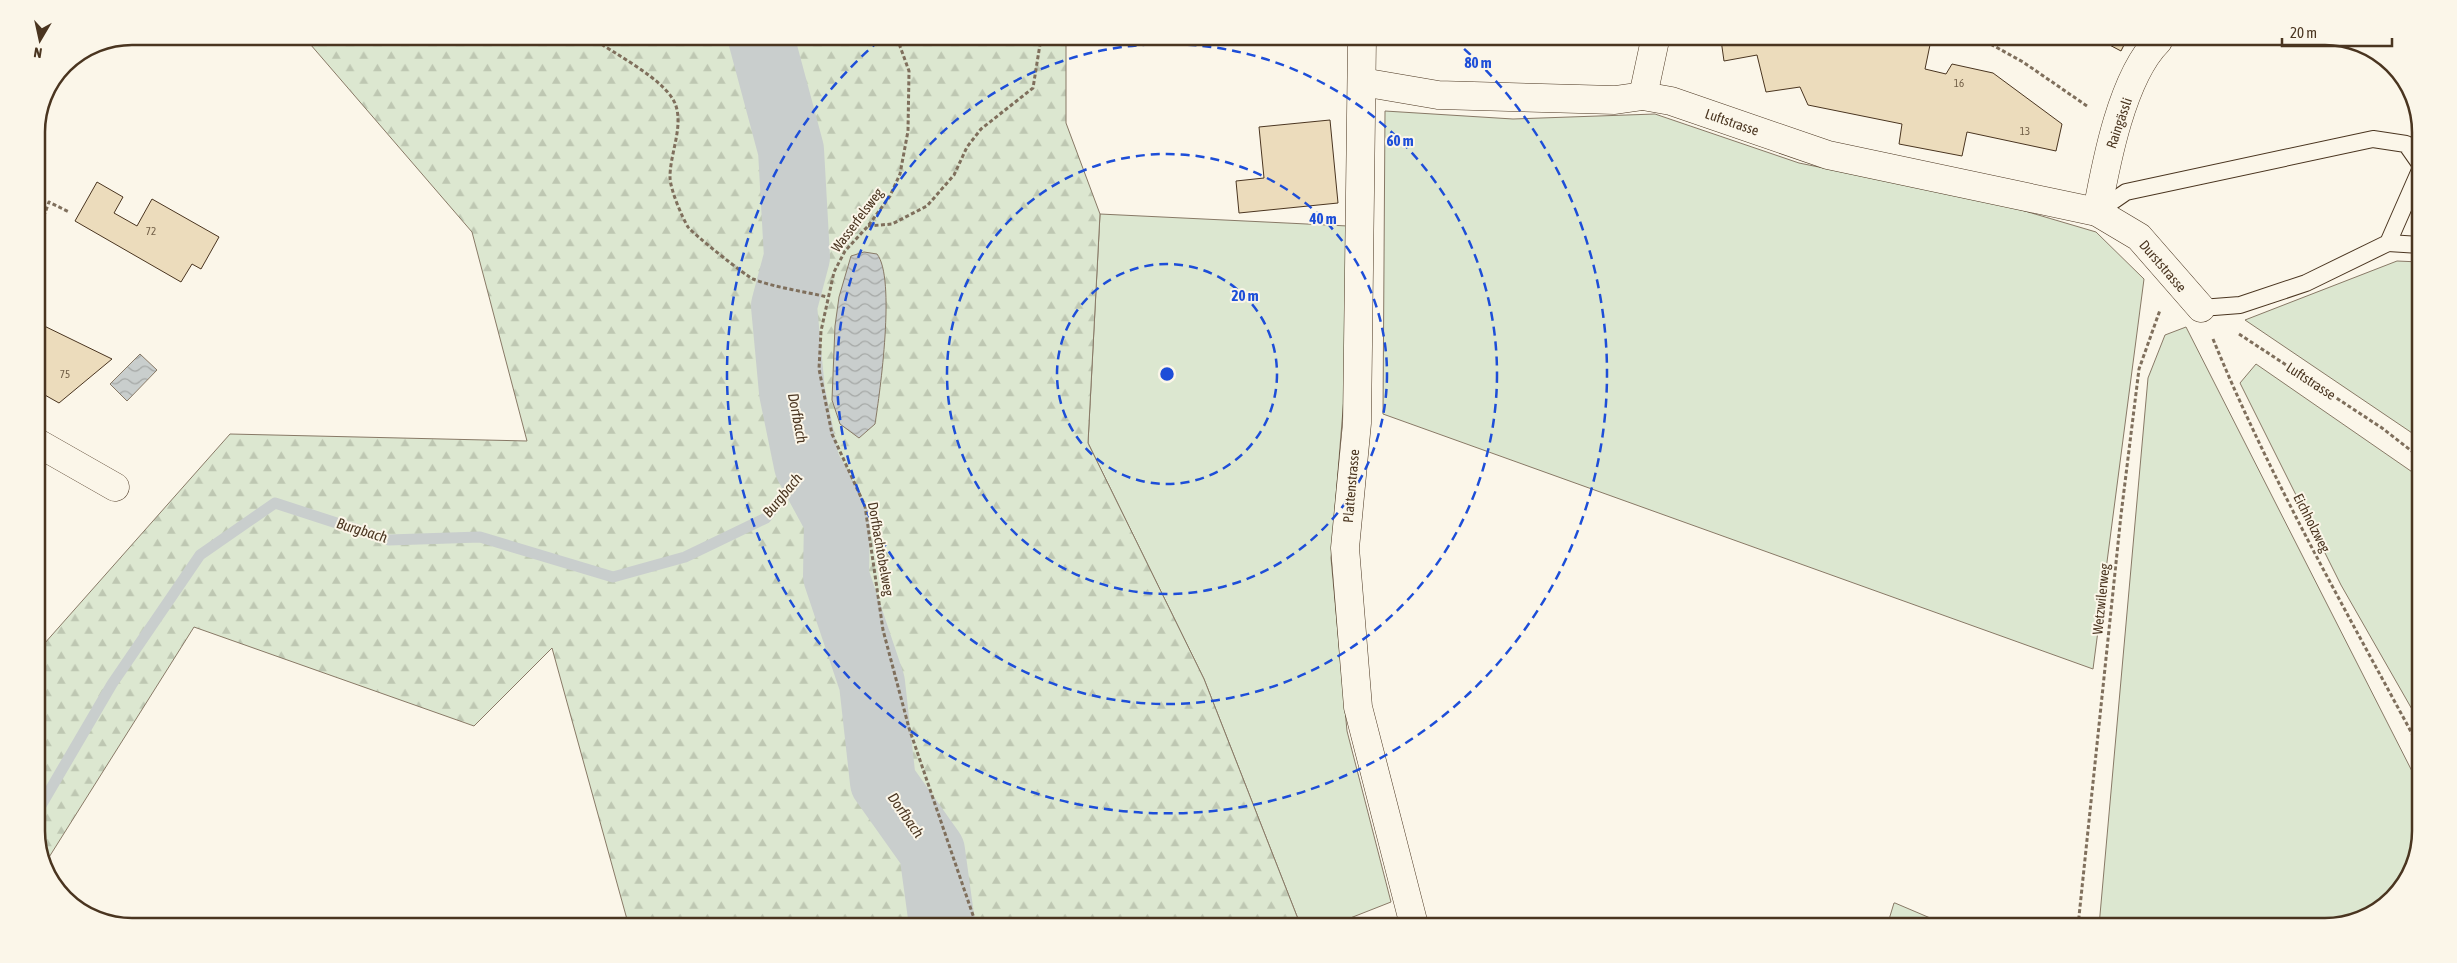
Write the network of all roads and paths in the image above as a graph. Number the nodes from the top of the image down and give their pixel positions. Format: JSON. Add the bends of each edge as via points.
{"nodes":[{"id":1,"x":601,"y":45,"type":"edge"},
{"id":2,"x":900,"y":45,"type":"edge"},
{"id":3,"x":1040,"y":45,"type":"edge"},
{"id":4,"x":1362,"y":45,"type":"edge"},
{"id":5,"x":1654,"y":45,"type":"edge"},
{"id":6,"x":1992,"y":45,"type":"edge"},
{"id":7,"x":2156,"y":45,"type":"edge"},
{"id":8,"x":1362,"y":82,"type":"junction"},
{"id":9,"x":1643,"y":96,"type":"junction"},
{"id":10,"x":2109,"y":148,"type":"junction"},
{"id":11,"x":2412,"y":153,"type":"edge"},
{"id":12,"x":2412,"y":188,"type":"edge"},
{"id":13,"x":68,"y":212,"type":"dead end"},
{"id":14,"x":2097,"y":212,"type":"junction"},
{"id":15,"x":45,"y":214,"type":"edge"},
{"id":16,"x":868,"y":226,"type":"junction"},
{"id":17,"x":2388,"y":243,"type":"junction"},
{"id":18,"x":2412,"y":244,"type":"edge"},
{"id":19,"x":2178,"y":282,"type":"junction"},
{"id":20,"x":827,"y":297,"type":"junction"},
{"id":21,"x":2201,"y":308,"type":"junction"},
{"id":22,"x":45,"y":447,"type":"edge"},
{"id":23,"x":2412,"y":451,"type":"edge"},
{"id":24,"x":115,"y":486,"type":"dead end"},
{"id":25,"x":2412,"y":734,"type":"edge"},
{"id":26,"x":974,"y":918,"type":"edge"},
{"id":27,"x":1412,"y":918,"type":"edge"},
{"id":28,"x":2079,"y":918,"type":"edge"}],
"edges":[{"from":1,"to":20,"type":"path","via":[[627,59],[663,88],[676,105],[677,125],[669,179],[689,228],[752,279]]},
{"from":2,"to":16,"type":"path","name":"Wasserfelsweg","via":[[909,71],[908,131],[900,174],[890,196]]},
{"from":3,"to":16,"type":"path","via":[[1033,88],[981,130],[967,147],[954,176],[927,206],[892,224]]},
{"from":4,"to":8,"type":"street","name":"Plattenstrasse"},
{"from":5,"to":9,"type":"street"},
{"from":6,"to":10,"type":"path","via":[[2081,101],[2094,113]]},
{"from":7,"to":10,"type":"street","name":"Raingässli","via":[[2137,75]]},
{"from":8,"to":9,"type":"street","name":"Luftstrasse","via":[[1438,95],[1615,100]]},
{"from":8,"to":27,"type":"street","name":"Plattenstrasse","via":[[1357,423],[1345,548],[1358,707]]},
{"from":9,"to":14,"type":"street","name":"Luftstrasse","via":[[1671,101],[1828,155]]},
{"from":10,"to":14,"type":"street","name":"Raingässli"},
{"from":11,"to":14,"type":"lane","via":[[2406,144],[2373,140],[2126,192]]},
{"from":12,"to":17,"type":"lane"},
{"from":13,"to":15,"type":"path","via":[[49,202]]},
{"from":14,"to":19,"type":"street","name":"Durststrasse","via":[[2139,237]]},
{"from":16,"to":20,"type":"path","name":"Wasserfelsweg","via":[[845,251],[834,272]]},
{"from":17,"to":18,"type":"lane"},
{"from":17,"to":21,"type":"lane","via":[[2306,283],[2240,306]]},
{"from":19,"to":21,"type":"street","name":"Durststrasse"},
{"from":19,"to":28,"type":"path","name":"Wetzwilerweg","via":[[2157,316],[2139,369]]},
{"from":20,"to":26,"type":"path","name":"Dorfbachtobelweg","via":[[819,369],[832,434],[865,506],[883,630],[909,728]]},
{"from":21,"to":23,"type":"path","name":"Luftstrasse"},
{"from":21,"to":25,"type":"path","name":"Eichholzweg","via":[[2247,420],[2306,538]]},
{"from":22,"to":24,"type":"street"}]}
